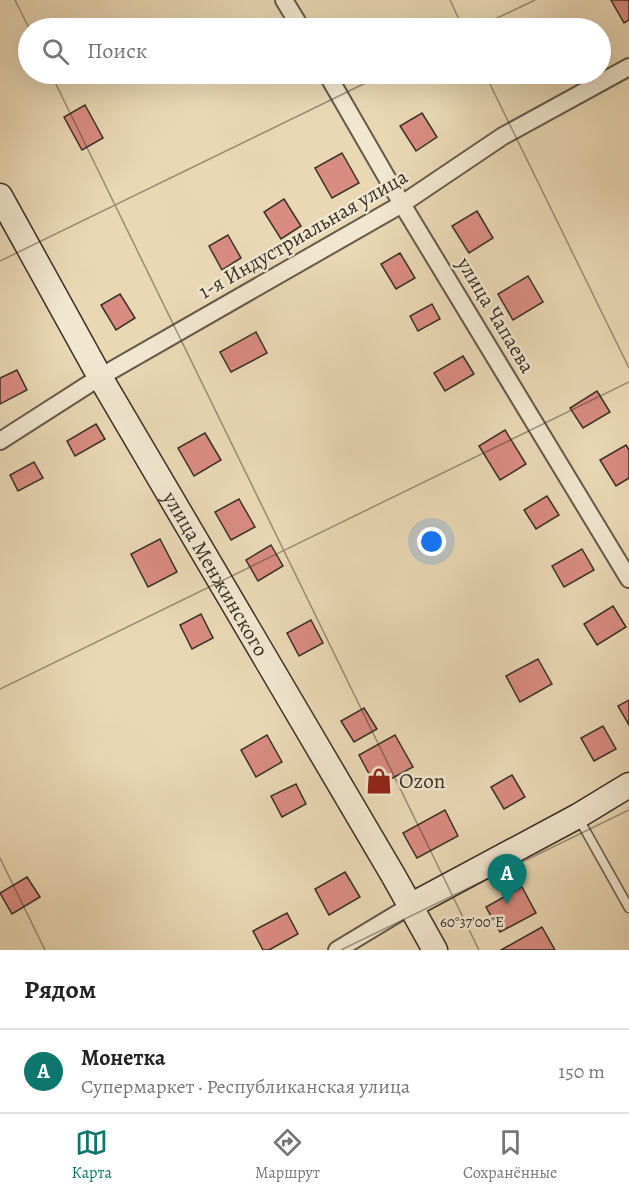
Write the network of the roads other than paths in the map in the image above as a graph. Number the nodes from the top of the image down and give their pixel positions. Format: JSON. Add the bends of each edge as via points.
{"nodes":[{"id":1,"x":284,"y":0,"type":"edge"},
{"id":2,"x":295,"y":18,"type":"edge"},
{"id":3,"x":629,"y":67,"type":"edge"},
{"id":4,"x":611,"y":77,"type":"edge"},
{"id":5,"x":333,"y":84,"type":"edge"},
{"id":6,"x":598,"y":84,"type":"edge"},
{"id":7,"x":0,"y":196,"type":"edge"},
{"id":8,"x":402,"y":204,"type":"junction"},
{"id":9,"x":100,"y":377,"type":"junction"},
{"id":10,"x":0,"y":441,"type":"edge"},
{"id":11,"x":629,"y":579,"type":"edge"},
{"id":12,"x":629,"y":785,"type":"edge"},
{"id":13,"x":578,"y":816,"type":"junction"},
{"id":14,"x":410,"y":906,"type":"junction"},
{"id":15,"x":629,"y":908,"type":"edge"},
{"id":16,"x":337,"y":950,"type":"edge"},
{"id":17,"x":435,"y":950,"type":"edge"}],
"edges":[{"from":1,"to":2,"type":"street"},
{"from":3,"to":4,"type":"street","name":"1-я Индустриальная улица"},
{"from":5,"to":8,"type":"street","name":"улица Чапаева"},
{"from":6,"to":8,"type":"street","name":"1-я Индустриальная улица","via":[[503,136]]},
{"from":7,"to":9,"type":"main road","name":"улица Менжинского"},
{"from":8,"to":9,"type":"street","name":"1-я Индустриальная улица"},
{"from":8,"to":11,"type":"street","name":"улица Чапаева"},
{"from":9,"to":10,"type":"street","name":"1-я Индустриальная улица"},
{"from":9,"to":14,"type":"main road","name":"улица Менжинского"},
{"from":12,"to":13,"type":"main road"},
{"from":13,"to":14,"type":"main road"},
{"from":13,"to":15,"type":"lane"},
{"from":14,"to":16,"type":"street"},
{"from":14,"to":17,"type":"main road","name":"улица Менжинского"}]}
